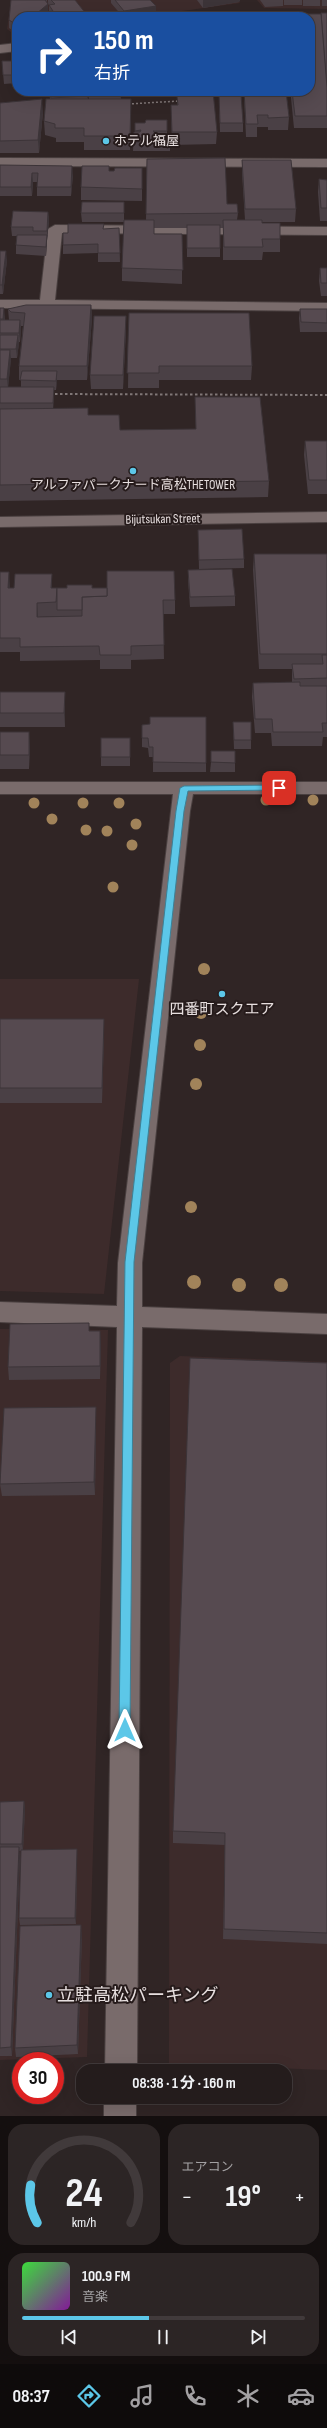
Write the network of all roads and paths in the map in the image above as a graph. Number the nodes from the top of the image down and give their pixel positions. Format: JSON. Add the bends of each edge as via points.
{"nodes":[{"id":1,"x":249,"y":3,"type":"dead end"},
{"id":2,"x":250,"y":12,"type":"edge"},
{"id":3,"x":12,"y":48,"type":"edge"},
{"id":4,"x":0,"y":50,"type":"edge"},
{"id":5,"x":182,"y":101,"type":"edge"},
{"id":6,"x":127,"y":104,"type":"edge"},
{"id":7,"x":0,"y":162,"type":"edge"},
{"id":8,"x":327,"y":163,"type":"edge"},
{"id":9,"x":327,"y":231,"type":"edge"},
{"id":10,"x":0,"y":304,"type":"edge"},
{"id":11,"x":47,"y":304,"type":"junction"},
{"id":12,"x":327,"y":306,"type":"edge"},
{"id":13,"x":48,"y":394,"type":"edge"},
{"id":14,"x":327,"y":395,"type":"edge"},
{"id":15,"x":327,"y":517,"type":"edge"},
{"id":16,"x":0,"y":522,"type":"edge"},
{"id":17,"x":0,"y":788,"type":"edge"},
{"id":18,"x":184,"y":788,"type":"junction"},
{"id":19,"x":327,"y":788,"type":"edge"},
{"id":20,"x":0,"y":1312,"type":"edge"},
{"id":21,"x":131,"y":1315,"type":"junction"},
{"id":22,"x":327,"y":1324,"type":"edge"},
{"id":23,"x":120,"y":2064,"type":"edge"},
{"id":24,"x":120,"y":2104,"type":"edge"},
{"id":25,"x":120,"y":2116,"type":"edge"}],
"edges":[{"from":1,"to":2,"type":"street"},
{"from":3,"to":4,"type":"street"},
{"from":5,"to":6,"type":"path"},
{"from":7,"to":8,"type":"street"},
{"from":9,"to":11,"type":"street","via":[[55,229]]},
{"from":10,"to":11,"type":"street"},
{"from":11,"to":12,"type":"street"},
{"from":13,"to":14,"type":"path"},
{"from":15,"to":16,"type":"street","name":"Bijutsukan Street"},
{"from":17,"to":18,"type":"street"},
{"from":18,"to":19,"type":"street"},
{"from":18,"to":21,"type":"street","via":[[130,1262]]},
{"from":20,"to":21,"type":"street"},
{"from":21,"to":22,"type":"street"},
{"from":21,"to":23,"type":"street","via":[[128,1338]]},
{"from":24,"to":25,"type":"street"}]}
